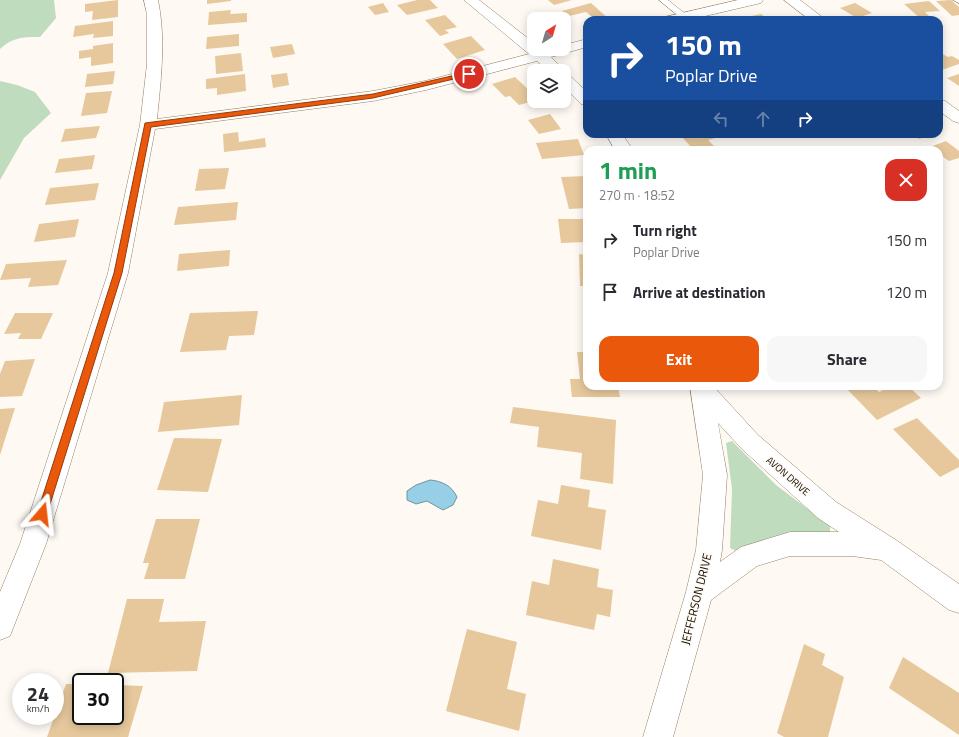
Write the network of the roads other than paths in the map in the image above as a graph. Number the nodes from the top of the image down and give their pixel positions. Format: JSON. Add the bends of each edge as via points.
{"nodes":[{"id":1,"x":151,"y":0,"type":"edge"},
{"id":2,"x":471,"y":0,"type":"edge"},
{"id":3,"x":664,"y":0,"type":"edge"},
{"id":4,"x":756,"y":0,"type":"edge"},
{"id":5,"x":791,"y":0,"type":"edge"},
{"id":6,"x":684,"y":16,"type":"joint"},
{"id":7,"x":813,"y":16,"type":"edge"},
{"id":8,"x":527,"y":45,"type":"edge"},
{"id":9,"x":583,"y":45,"type":"edge"},
{"id":10,"x":571,"y":48,"type":"edge"},
{"id":11,"x":541,"y":56,"type":"joint"},
{"id":12,"x":550,"y":64,"type":"edge"},
{"id":13,"x":571,"y":85,"type":"edge"},
{"id":14,"x":583,"y":97,"type":"edge"},
{"id":15,"x":943,"y":107,"type":"edge"},
{"id":16,"x":959,"y":118,"type":"edge"},
{"id":17,"x":148,"y":125,"type":"junction"},
{"id":18,"x":701,"y":390,"type":"edge"},
{"id":19,"x":703,"y":390,"type":"edge"},
{"id":20,"x":886,"y":549,"type":"junction"},
{"id":21,"x":700,"y":592,"type":"junction"},
{"id":22,"x":959,"y":600,"type":"edge"},
{"id":23,"x":0,"y":626,"type":"edge"},
{"id":24,"x":658,"y":737,"type":"edge"}],
"edges":[{"from":1,"to":17,"type":"street","via":[[154,15],[155,64]]},
{"from":2,"to":8,"type":"street"},
{"from":3,"to":6,"type":"lane"},
{"from":4,"to":6,"type":"street"},
{"from":5,"to":7,"type":"street"},
{"from":9,"to":10,"type":"street"},
{"from":11,"to":12,"type":"street"},
{"from":11,"to":17,"type":"street","via":[[373,96]]},
{"from":13,"to":14,"type":"street"},
{"from":15,"to":16,"type":"street"},
{"from":17,"to":23,"type":"street","via":[[118,273],[33,544]]},
{"from":18,"to":21,"type":"street","name":"JEFFERSON DRIVE","via":[[715,475],[709,550]]},
{"from":19,"to":20,"type":"street","name":"AVON DRIVE","via":[[750,442],[827,510]]},
{"from":20,"to":21,"type":"street","name":"AVON DRIVE","via":[[852,544],[790,544],[750,556]]},
{"from":20,"to":22,"type":"street","name":"AVON DRIVE"},
{"from":21,"to":24,"type":"street","name":"JEFFERSON DRIVE"}]}
